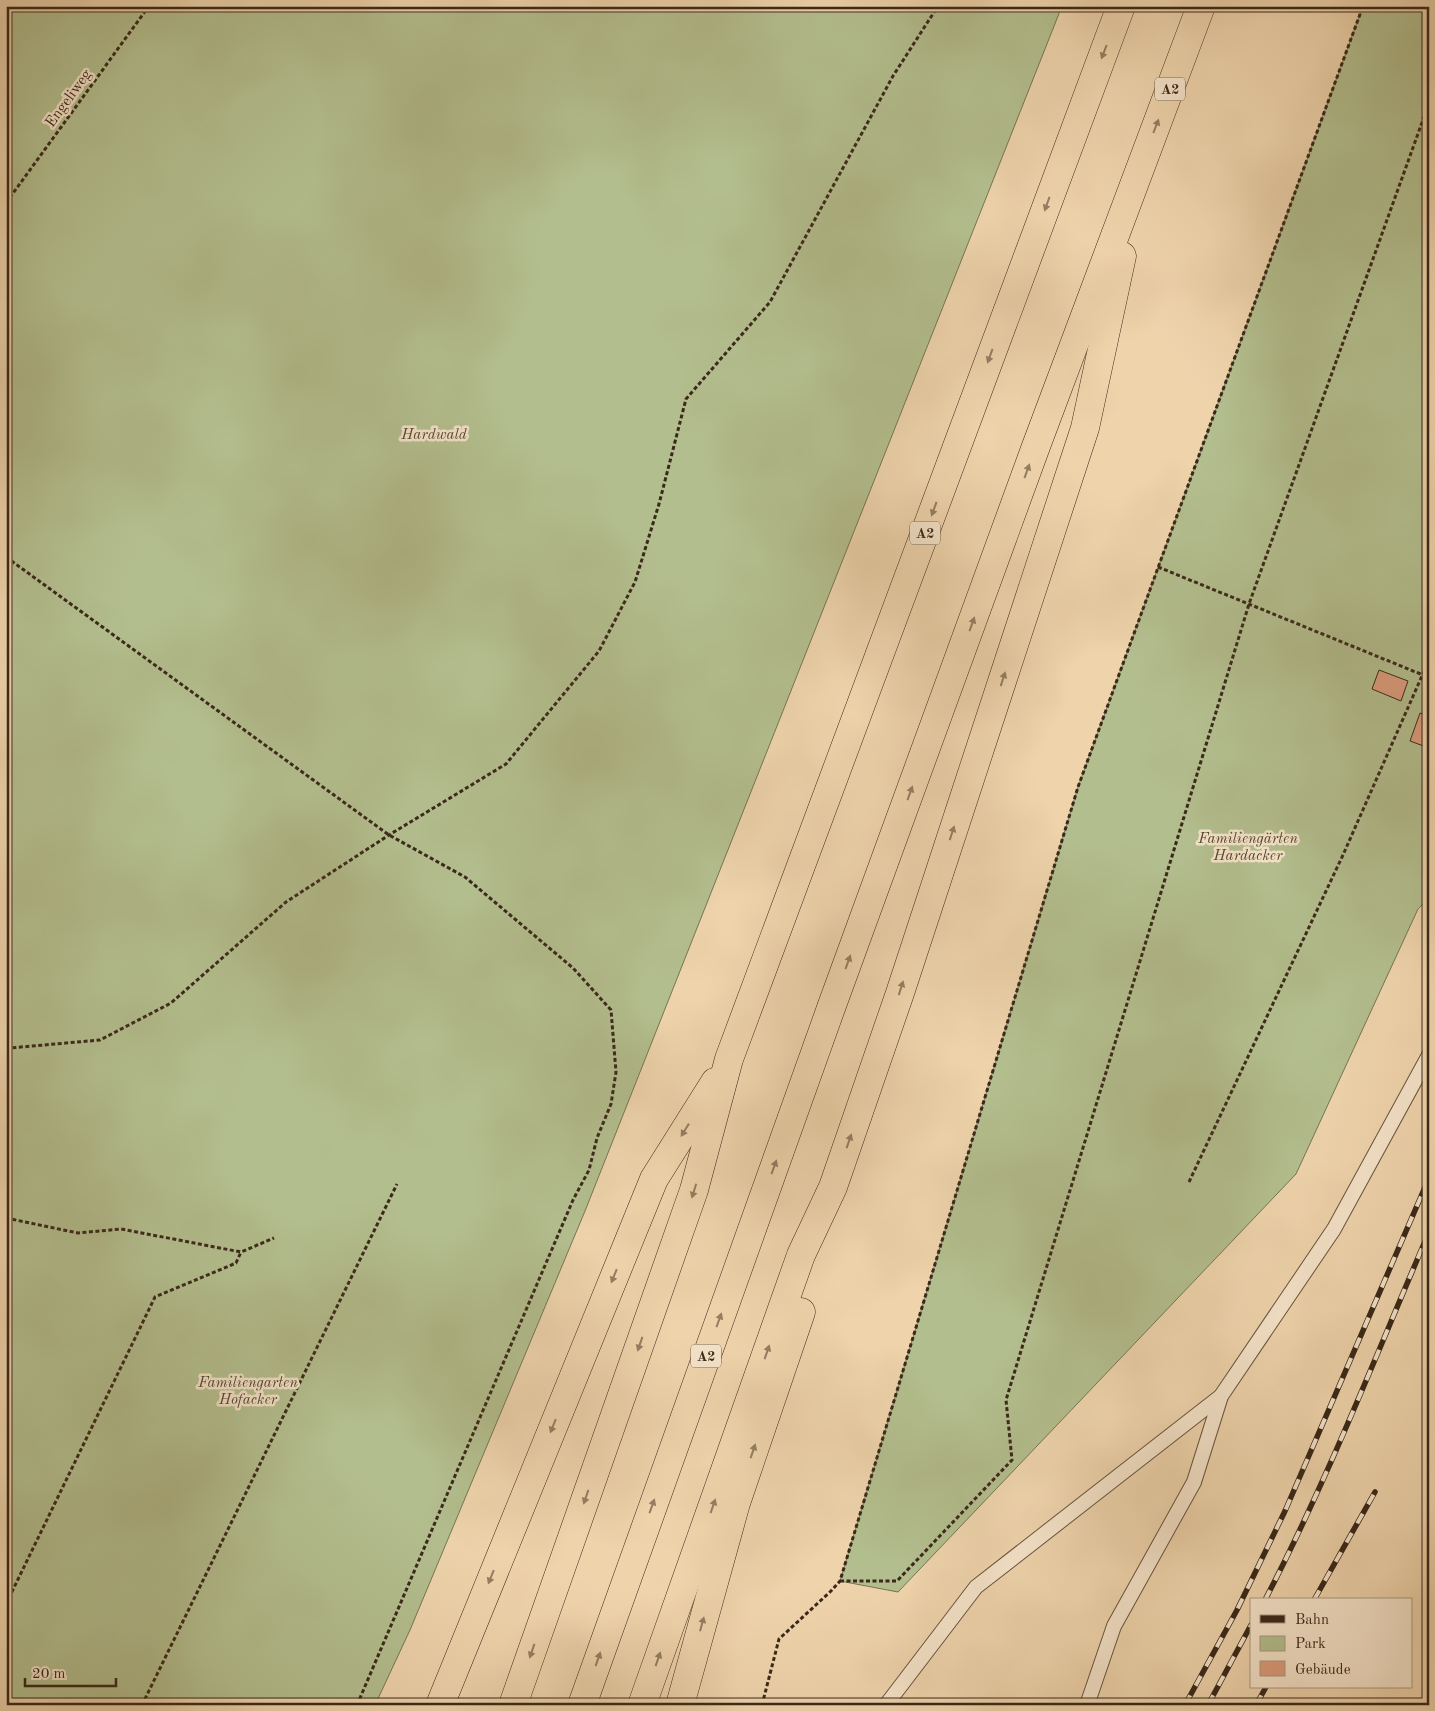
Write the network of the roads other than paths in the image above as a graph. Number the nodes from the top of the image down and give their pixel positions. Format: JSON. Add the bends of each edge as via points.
{"nodes":[{"id":1,"x":1121,"y":6,"type":"edge"},
{"id":2,"x":1201,"y":6,"type":"edge"},
{"id":3,"x":1139,"y":171,"type":"junction"},
{"id":4,"x":1429,"y":1055,"type":"edge"},
{"id":5,"x":729,"y":1059,"type":"junction"},
{"id":6,"x":833,"y":1187,"type":"junction"},
{"id":7,"x":1221,"y":1396,"type":"junction"},
{"id":8,"x":440,"y":1705,"type":"edge"},
{"id":9,"x":513,"y":1705,"type":"edge"},
{"id":10,"x":582,"y":1705,"type":"edge"},
{"id":11,"x":642,"y":1705,"type":"edge"},
{"id":12,"x":680,"y":1705,"type":"edge"},
{"id":13,"x":886,"y":1705,"type":"edge"},
{"id":14,"x":1087,"y":1705,"type":"edge"}],
"edges":[{"from":1,"to":5,"type":"highway","number":"A2","one_way":true},
{"from":3,"to":2,"type":"highway","number":"A2","one_way":true},
{"from":6,"to":3,"type":"highway","one_way":true,"via":[[1085,428]]},
{"from":10,"to":3,"type":"highway","number":"A2","one_way":true,"via":[[838,989]]},
{"from":4,"to":7,"type":"lane","via":[[1334,1229]]},
{"from":5,"to":8,"type":"highway","one_way":true,"via":[[654,1178]]},
{"from":5,"to":9,"type":"highway","number":"A2","one_way":true,"via":[[694,1190]]},
{"from":11,"to":6,"type":"highway","one_way":true,"via":[[801,1255]]},
{"from":12,"to":6,"type":"highway","one_way":true,"via":[[736,1503],[820,1257]]},
{"from":7,"to":13,"type":"lane","via":[[976,1587]]},
{"from":7,"to":14,"type":"lane","via":[[1194,1482],[1114,1626]]}]}
